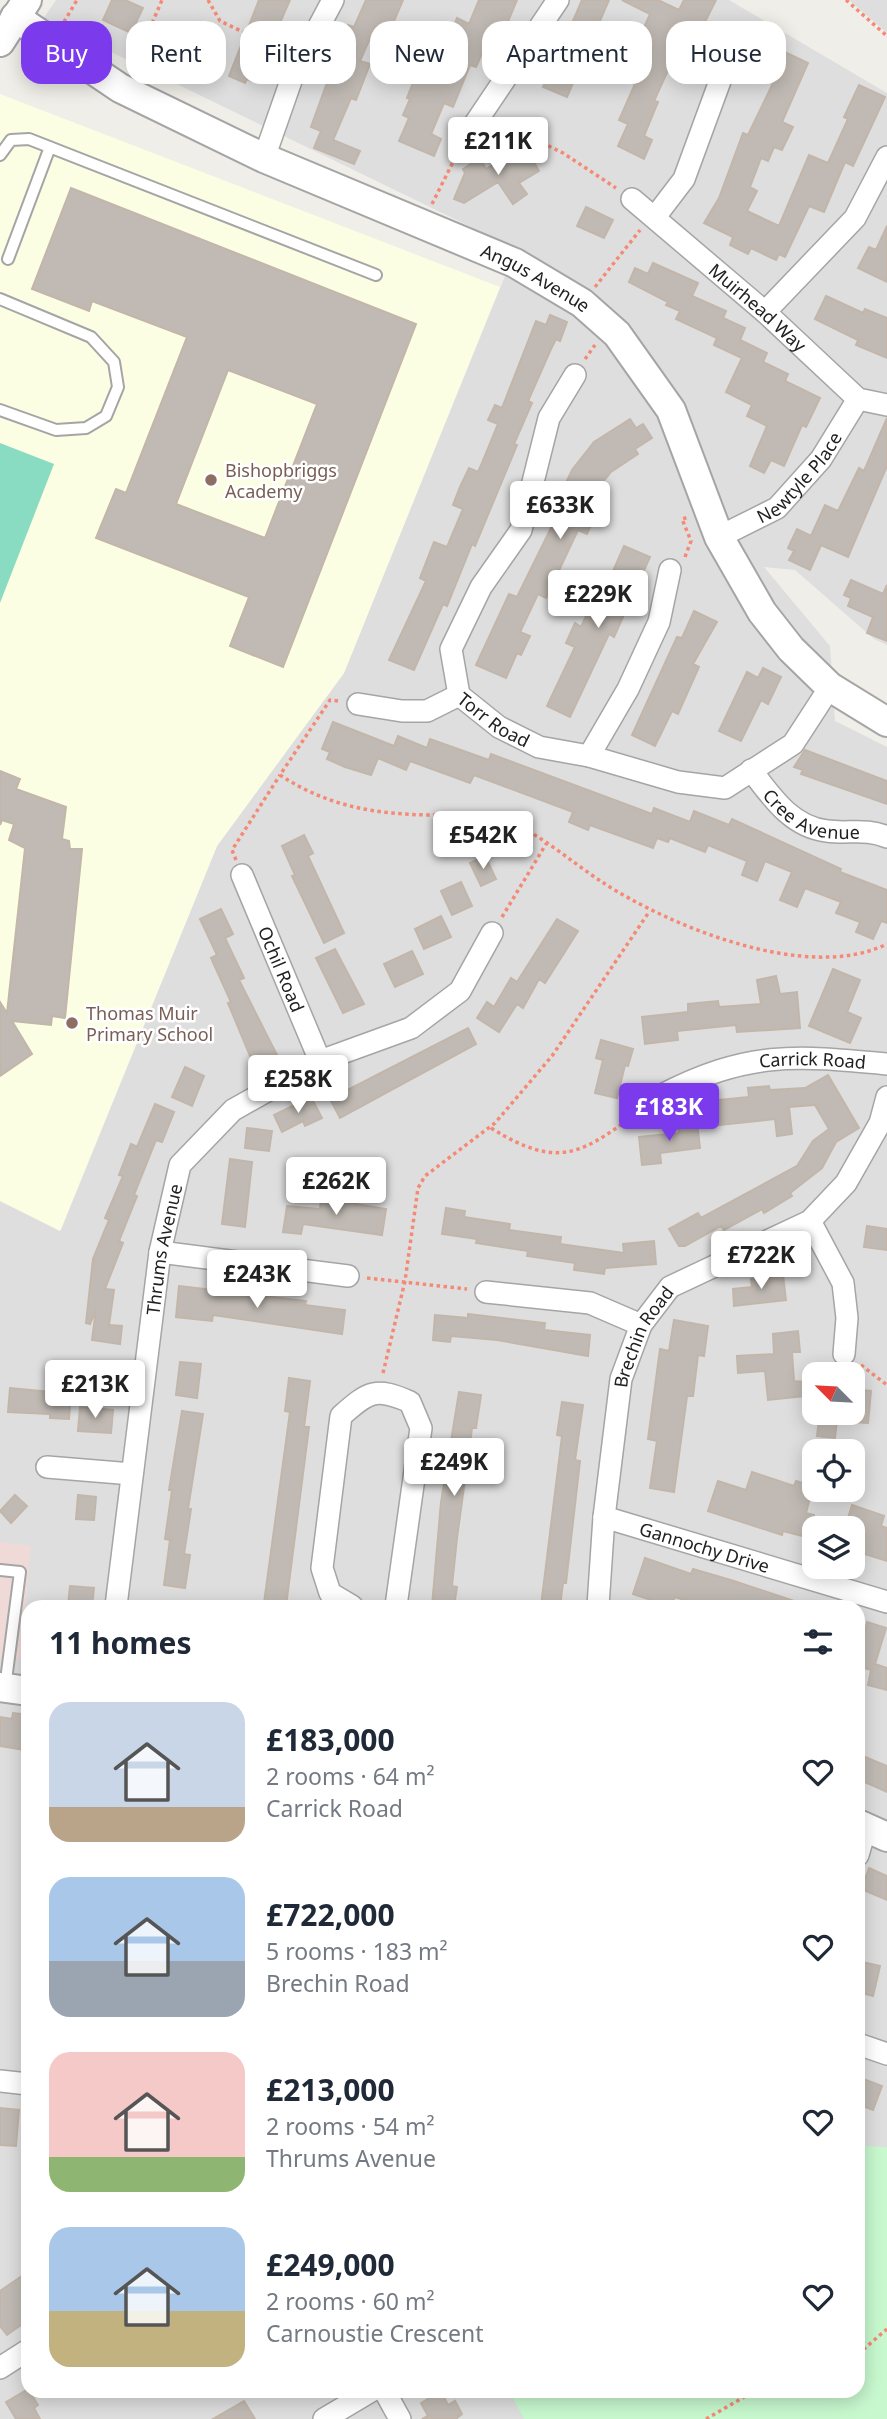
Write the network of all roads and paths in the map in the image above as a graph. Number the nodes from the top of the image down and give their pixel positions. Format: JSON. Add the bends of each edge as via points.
{"nodes":[{"id":1,"x":162,"y":0,"type":"edge"},
{"id":2,"x":208,"y":0,"type":"edge"},
{"id":3,"x":333,"y":0,"type":"edge"},
{"id":4,"x":558,"y":0,"type":"edge"},
{"id":5,"x":846,"y":0,"type":"edge"},
{"id":6,"x":21,"y":9,"type":"edge"},
{"id":7,"x":153,"y":21,"type":"edge"},
{"id":8,"x":322,"y":21,"type":"edge"},
{"id":9,"x":240,"y":30,"type":"edge"},
{"id":10,"x":887,"y":36,"type":"edge"},
{"id":11,"x":0,"y":42,"type":"edge"},
{"id":12,"x":292,"y":84,"type":"edge"},
{"id":13,"x":719,"y":84,"type":"edge"},
{"id":14,"x":482,"y":113,"type":"junction"},
{"id":15,"x":470,"y":131,"type":"joint"},
{"id":16,"x":50,"y":147,"type":"junction"},
{"id":17,"x":0,"y":155,"type":"edge"},
{"id":18,"x":264,"y":158,"type":"junction"},
{"id":19,"x":886,"y":160,"type":"edge"},
{"id":20,"x":632,"y":199,"type":"joint"},
{"id":21,"x":654,"y":216,"type":"junction"},
{"id":22,"x":422,"y":224,"type":"junction"},
{"id":23,"x":8,"y":259,"type":"dead end"},
{"id":24,"x":376,"y":275,"type":"dead end"},
{"id":25,"x":0,"y":299,"type":"edge"},
{"id":26,"x":582,"y":303,"type":"junction"},
{"id":27,"x":765,"y":312,"type":"junction"},
{"id":28,"x":587,"y":336,"type":"dead end"},
{"id":29,"x":575,"y":375,"type":"joint"},
{"id":30,"x":858,"y":399,"type":"junction"},
{"id":31,"x":887,"y":405,"type":"edge"},
{"id":32,"x":0,"y":410,"type":"edge"},
{"id":33,"x":708,"y":508,"type":"junction"},
{"id":34,"x":719,"y":537,"type":"junction"},
{"id":35,"x":670,"y":570,"type":"joint"},
{"id":36,"x":830,"y":687,"type":"junction"},
{"id":37,"x":459,"y":695,"type":"junction"},
{"id":38,"x":358,"y":704,"type":"joint"},
{"id":39,"x":887,"y":722,"type":"edge"},
{"id":40,"x":589,"y":756,"type":"junction"},
{"id":41,"x":751,"y":770,"type":"junction"},
{"id":42,"x":279,"y":775,"type":"junction"},
{"id":43,"x":887,"y":837,"type":"edge"},
{"id":44,"x":546,"y":844,"type":"junction"},
{"id":45,"x":242,"y":875,"type":"joint"},
{"id":46,"x":649,"y":911,"type":"junction"},
{"id":47,"x":492,"y":933,"type":"joint"},
{"id":48,"x":887,"y":944,"type":"edge"},
{"id":49,"x":320,"y":1061,"type":"junction"},
{"id":50,"x":887,"y":1064,"type":"edge"},
{"id":51,"x":660,"y":1096,"type":"joint"},
{"id":52,"x":887,"y":1097,"type":"edge"},
{"id":53,"x":491,"y":1128,"type":"junction"},
{"id":54,"x":810,"y":1221,"type":"junction"},
{"id":55,"x":160,"y":1252,"type":"junction"},
{"id":56,"x":348,"y":1276,"type":"joint"},
{"id":57,"x":405,"y":1280,"type":"junction"},
{"id":58,"x":486,"y":1292,"type":"joint"},
{"id":59,"x":641,"y":1325,"type":"junction"},
{"id":60,"x":844,"y":1354,"type":"joint"},
{"id":61,"x":887,"y":1385,"type":"edge"},
{"id":62,"x":379,"y":1392,"type":"junction"},
{"id":63,"x":47,"y":1467,"type":"dead end"},
{"id":64,"x":132,"y":1474,"type":"junction"},
{"id":65,"x":604,"y":1517,"type":"junction"},
{"id":66,"x":0,"y":1570,"type":"edge"},
{"id":67,"x":117,"y":1600,"type":"edge"},
{"id":68,"x":342,"y":1600,"type":"edge"},
{"id":69,"x":397,"y":1600,"type":"edge"},
{"id":70,"x":598,"y":1600,"type":"edge"},
{"id":71,"x":887,"y":1602,"type":"edge"},
{"id":72,"x":11,"y":1688,"type":"edge"},
{"id":73,"x":865,"y":2046,"type":"edge"},
{"id":74,"x":887,"y":2054,"type":"edge"},
{"id":75,"x":0,"y":2081,"type":"edge"},
{"id":76,"x":21,"y":2083,"type":"edge"},
{"id":77,"x":887,"y":2329,"type":"edge"},
{"id":78,"x":865,"y":2348,"type":"edge"},
{"id":79,"x":21,"y":2354,"type":"edge"},
{"id":80,"x":0,"y":2368,"type":"edge"},
{"id":81,"x":359,"y":2398,"type":"edge"},
{"id":82,"x":388,"y":2398,"type":"edge"},
{"id":83,"x":742,"y":2398,"type":"edge"},
{"id":84,"x":324,"y":2419,"type":"edge"},
{"id":85,"x":400,"y":2419,"type":"edge"},
{"id":86,"x":706,"y":2419,"type":"edge"}],
"edges":[{"from":1,"to":7,"type":"path"},
{"from":2,"to":9,"type":"path","via":[[220,21]]},
{"from":3,"to":8,"type":"street"},
{"from":4,"to":14,"type":"street"},
{"from":5,"to":10,"type":"path"},
{"from":6,"to":11,"type":"street"},
{"from":6,"to":18,"type":"street","name":"Angus Avenue","via":[[120,88]]},
{"from":12,"to":18,"type":"street"},
{"from":13,"to":21,"type":"street","via":[[684,178]]},
{"from":14,"to":15,"type":"street"},
{"from":14,"to":20,"type":"path","via":[[563,153]]},
{"from":15,"to":22,"type":"path"},
{"from":16,"to":17,"type":"lane","via":[[20,138],[6,144]]},
{"from":16,"to":23,"type":"lane"},
{"from":16,"to":24,"type":"lane"},
{"from":18,"to":22,"type":"street","name":"Angus Avenue"},
{"from":19,"to":27,"type":"street","via":[[855,218]]},
{"from":20,"to":21,"type":"street","name":"Muirhead Way"},
{"from":21,"to":26,"type":"path"},
{"from":21,"to":27,"type":"street","name":"Muirhead Way"},
{"from":22,"to":26,"type":"street","name":"Angus Avenue","via":[[515,263]]},
{"from":25,"to":32,"type":"lane","via":[[91,337],[114,362],[118,387],[106,416],[86,428],[56,430]]},
{"from":26,"to":33,"type":"street","name":"Angus Avenue","via":[[617,334],[671,410]]},
{"from":27,"to":30,"type":"street","name":"Muirhead Way"},
{"from":28,"to":29,"type":"path","via":[[595,344]]},
{"from":29,"to":37,"type":"street","name":"Torr Road","via":[[549,418],[521,530],[481,587],[452,649]]},
{"from":30,"to":31,"type":"street"},
{"from":30,"to":34,"type":"street","name":"Newtyle Place","via":[[821,460],[777,508]]},
{"from":33,"to":34,"type":"street","name":"Angus Avenue"},
{"from":33,"to":35,"type":"path","via":[[682,519],[691,541],[687,556]]},
{"from":34,"to":36,"type":"street","name":"Angus Avenue","via":[[762,612]]},
{"from":35,"to":40,"type":"street","via":[[659,622]]},
{"from":36,"to":39,"type":"street","name":"Angus Avenue"},
{"from":36,"to":41,"type":"street","name":"Torr Road","via":[[793,744]]},
{"from":37,"to":38,"type":"street","via":[[427,711]]},
{"from":37,"to":40,"type":"street","name":"Torr Road","via":[[499,727],[539,747]]},
{"from":38,"to":42,"type":"path","via":[[330,700]]},
{"from":40,"to":41,"type":"street","name":"Torr Road","via":[[678,782],[725,788]]},
{"from":41,"to":43,"type":"street","name":"Cree Avenue","via":[[782,812],[824,831],[874,831]]},
{"from":42,"to":44,"type":"path","via":[[345,806],[389,815],[493,816]]},
{"from":42,"to":45,"type":"path","via":[[232,850]]},
{"from":44,"to":46,"type":"path"},
{"from":44,"to":47,"type":"path"},
{"from":45,"to":49,"type":"street","name":"Ochil Road"},
{"from":46,"to":48,"type":"path","via":[[718,936],[815,958],[848,958]]},
{"from":46,"to":53,"type":"path","via":[[552,1056]]},
{"from":47,"to":49,"type":"street","name":"Thrums Avenue","via":[[460,990],[411,1028]]},
{"from":49,"to":55,"type":"street","name":"Thrums Avenue","via":[[233,1110],[180,1165]]},
{"from":50,"to":51,"type":"street","name":"Carrick Road","via":[[806,1056],[746,1061],[701,1075]]},
{"from":51,"to":53,"type":"path","via":[[596,1143],[570,1153],[529,1147]]},
{"from":52,"to":54,"type":"street","name":"Brechin Road","via":[[880,1123],[846,1183]]},
{"from":53,"to":57,"type":"path","via":[[425,1176],[418,1188]]},
{"from":54,"to":59,"type":"street","name":"Brechin Road","via":[[670,1287]]},
{"from":54,"to":60,"type":"street","via":[[843,1283],[847,1318]]},
{"from":55,"to":56,"type":"street"},
{"from":55,"to":64,"type":"street","name":"Thrums Avenue"},
{"from":56,"to":57,"type":"path"},
{"from":57,"to":58,"type":"path"},
{"from":57,"to":62,"type":"path"},
{"from":58,"to":59,"type":"street","via":[[590,1303]]},
{"from":59,"to":65,"type":"street","name":"Brechin Road","via":[[621,1379]]},
{"from":60,"to":61,"type":"path"},
{"from":62,"to":68,"type":"street","via":[[363,1396],[341,1416],[322,1568],[330,1593]]},
{"from":62,"to":69,"type":"street","via":[[411,1402],[421,1428]]},
{"from":63,"to":64,"type":"street"},
{"from":64,"to":67,"type":"street","name":"Thrums Avenue"},
{"from":65,"to":70,"type":"street","name":"Brechin Road"},
{"from":65,"to":71,"type":"street","name":"Gannochy Drive"},
{"from":66,"to":72,"type":"lane","via":[[20,1573]]},
{"from":73,"to":74,"type":"street"},
{"from":75,"to":76,"type":"street"},
{"from":77,"to":78,"type":"path"},
{"from":79,"to":80,"type":"street"},
{"from":81,"to":84,"type":"street"},
{"from":82,"to":85,"type":"street"},
{"from":83,"to":86,"type":"path"}]}
